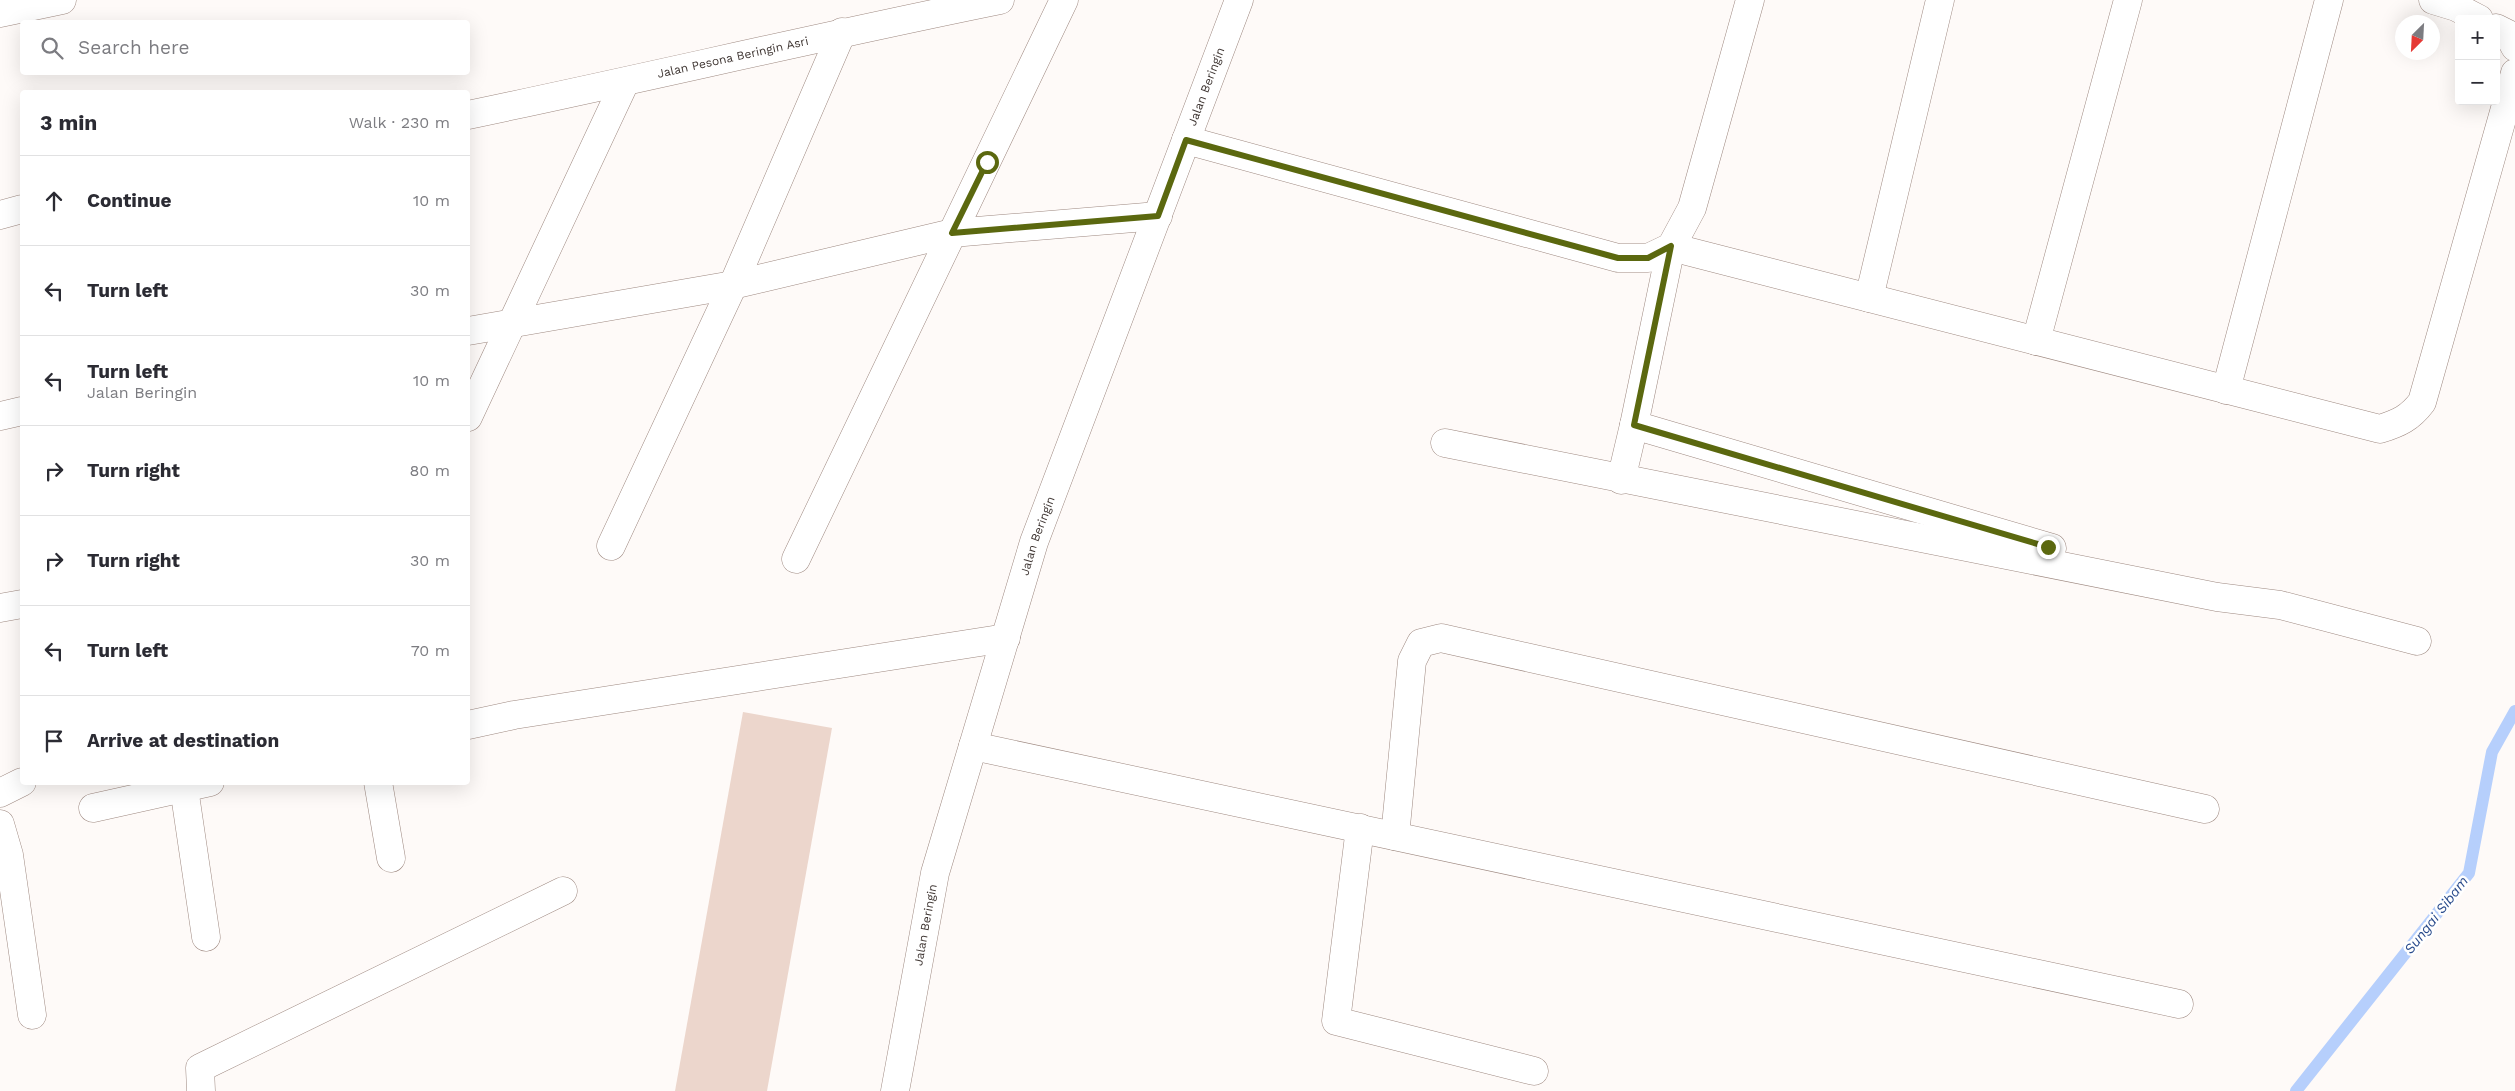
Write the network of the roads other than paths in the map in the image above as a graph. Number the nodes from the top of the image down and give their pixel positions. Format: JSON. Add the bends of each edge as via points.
{"nodes":[{"id":1,"x":62,"y":0,"type":"edge"},
{"id":2,"x":1000,"y":0,"type":"edge"},
{"id":3,"x":1064,"y":0,"type":"edge"},
{"id":4,"x":1239,"y":0,"type":"edge"},
{"id":5,"x":1750,"y":0,"type":"edge"},
{"id":6,"x":1940,"y":0,"type":"edge"},
{"id":7,"x":2128,"y":0,"type":"edge"},
{"id":8,"x":2329,"y":0,"type":"edge"},
{"id":9,"x":2433,"y":0,"type":"edge"},
{"id":10,"x":0,"y":13,"type":"edge"},
{"id":11,"x":2471,"y":15,"type":"edge"},
{"id":12,"x":842,"y":32,"type":"junction"},
{"id":13,"x":2515,"y":73,"type":"edge"},
{"id":14,"x":625,"y":82,"type":"junction"},
{"id":15,"x":470,"y":115,"type":"edge"},
{"id":16,"x":1186,"y":140,"type":"junction"},
{"id":17,"x":20,"y":209,"type":"edge"},
{"id":18,"x":0,"y":214,"type":"edge"},
{"id":19,"x":1158,"y":216,"type":"junction"},
{"id":20,"x":952,"y":233,"type":"junction"},
{"id":21,"x":1671,"y":246,"type":"junction"},
{"id":22,"x":733,"y":285,"type":"junction"},
{"id":23,"x":1869,"y":298,"type":"junction"},
{"id":24,"x":512,"y":323,"type":"junction"},
{"id":25,"x":470,"y":331,"type":"edge"},
{"id":26,"x":2036,"y":341,"type":"junction"},
{"id":27,"x":2226,"y":390,"type":"junction"},
{"id":28,"x":20,"y":412,"type":"edge"},
{"id":29,"x":470,"y":413,"type":"edge"},
{"id":30,"x":0,"y":416,"type":"edge"},
{"id":31,"x":1634,"y":425,"type":"junction"},
{"id":32,"x":1445,"y":443,"type":"dead end"},
{"id":33,"x":1621,"y":480,"type":"junction"},
{"id":34,"x":610,"y":546,"type":"dead end"},
{"id":35,"x":796,"y":559,"type":"dead end"},
{"id":36,"x":2217,"y":597,"type":"junction"},
{"id":37,"x":20,"y":604,"type":"edge"},
{"id":38,"x":0,"y":608,"type":"edge"},
{"id":39,"x":1006,"y":638,"type":"junction"},
{"id":40,"x":2417,"y":641,"type":"dead end"},
{"id":41,"x":470,"y":725,"type":"edge"},
{"id":42,"x":973,"y":746,"type":"junction"},
{"id":43,"x":20,"y":783,"type":"edge"},
{"id":44,"x":197,"y":785,"type":"edge"},
{"id":45,"x":379,"y":785,"type":"edge"},
{"id":46,"x":0,"y":792,"type":"edge"},
{"id":47,"x":93,"y":808,"type":"dead end"},
{"id":48,"x":2205,"y":809,"type":"dead end"},
{"id":49,"x":0,"y":824,"type":"edge"},
{"id":50,"x":1360,"y":828,"type":"junction"},
{"id":51,"x":1395,"y":836,"type":"junction"},
{"id":52,"x":391,"y":858,"type":"dead end"},
{"id":53,"x":563,"y":891,"type":"dead end"},
{"id":54,"x":206,"y":937,"type":"dead end"},
{"id":55,"x":2179,"y":1004,"type":"dead end"},
{"id":56,"x":32,"y":1015,"type":"dead end"},
{"id":57,"x":1534,"y":1071,"type":"dead end"},
{"id":58,"x":201,"y":1091,"type":"edge"},
{"id":59,"x":895,"y":1091,"type":"edge"}],
"edges":[{"from":1,"to":10,"type":"street"},
{"from":2,"to":12,"type":"street","name":"Jalan Pesona Beringin Asri"},
{"from":3,"to":20,"type":"street"},
{"from":4,"to":16,"type":"street","name":"Jalan Beringin"},
{"from":5,"to":21,"type":"street","via":[[1692,208]]},
{"from":6,"to":23,"type":"street"},
{"from":7,"to":26,"type":"street"},
{"from":8,"to":27,"type":"street"},
{"from":9,"to":11,"type":"street"},
{"from":12,"to":14,"type":"street","name":"Jalan Pesona Beringin Asri"},
{"from":12,"to":22,"type":"street"},
{"from":13,"to":27,"type":"street","via":[[2422,402],[2411,416],[2380,429]]},
{"from":14,"to":15,"type":"street","name":"Jalan Pesona Beringin Asri"},
{"from":14,"to":24,"type":"street"},
{"from":16,"to":19,"type":"street","name":"Jalan Beringin"},
{"from":16,"to":21,"type":"street","via":[[1618,258],[1648,258]]},
{"from":17,"to":18,"type":"street"},
{"from":19,"to":20,"type":"street"},
{"from":19,"to":39,"type":"street","name":"Jalan Beringin","via":[[1034,542]]},
{"from":20,"to":22,"type":"street"},
{"from":20,"to":35,"type":"street"},
{"from":21,"to":23,"type":"street"},
{"from":21,"to":31,"type":"street"},
{"from":22,"to":24,"type":"street"},
{"from":22,"to":34,"type":"street"},
{"from":23,"to":26,"type":"street"},
{"from":24,"to":25,"type":"street"},
{"from":24,"to":29,"type":"street"},
{"from":26,"to":27,"type":"street"},
{"from":28,"to":30,"type":"street"},
{"from":31,"to":33,"type":"street"},
{"from":31,"to":36,"type":"street"},
{"from":32,"to":33,"type":"street"},
{"from":33,"to":36,"type":"street"},
{"from":36,"to":40,"type":"street","via":[[2280,605]]},
{"from":37,"to":38,"type":"street"},
{"from":39,"to":41,"type":"street"},
{"from":39,"to":42,"type":"street","name":"Jalan Beringin"},
{"from":42,"to":50,"type":"street"},
{"from":42,"to":59,"type":"street","name":"Jalan Beringin","via":[[935,873]]},
{"from":43,"to":46,"type":"street"},
{"from":44,"to":47,"type":"street"},
{"from":44,"to":54,"type":"street"},
{"from":45,"to":52,"type":"street"},
{"from":48,"to":51,"type":"street","via":[[1441,638],[1421,643],[1412,661]]},
{"from":49,"to":56,"type":"street","via":[[9,855]]},
{"from":50,"to":51,"type":"street"},
{"from":50,"to":57,"type":"street","via":[[1336,1021]]},
{"from":51,"to":55,"type":"street"},
{"from":53,"to":58,"type":"street","via":[[200,1068]]}]}
